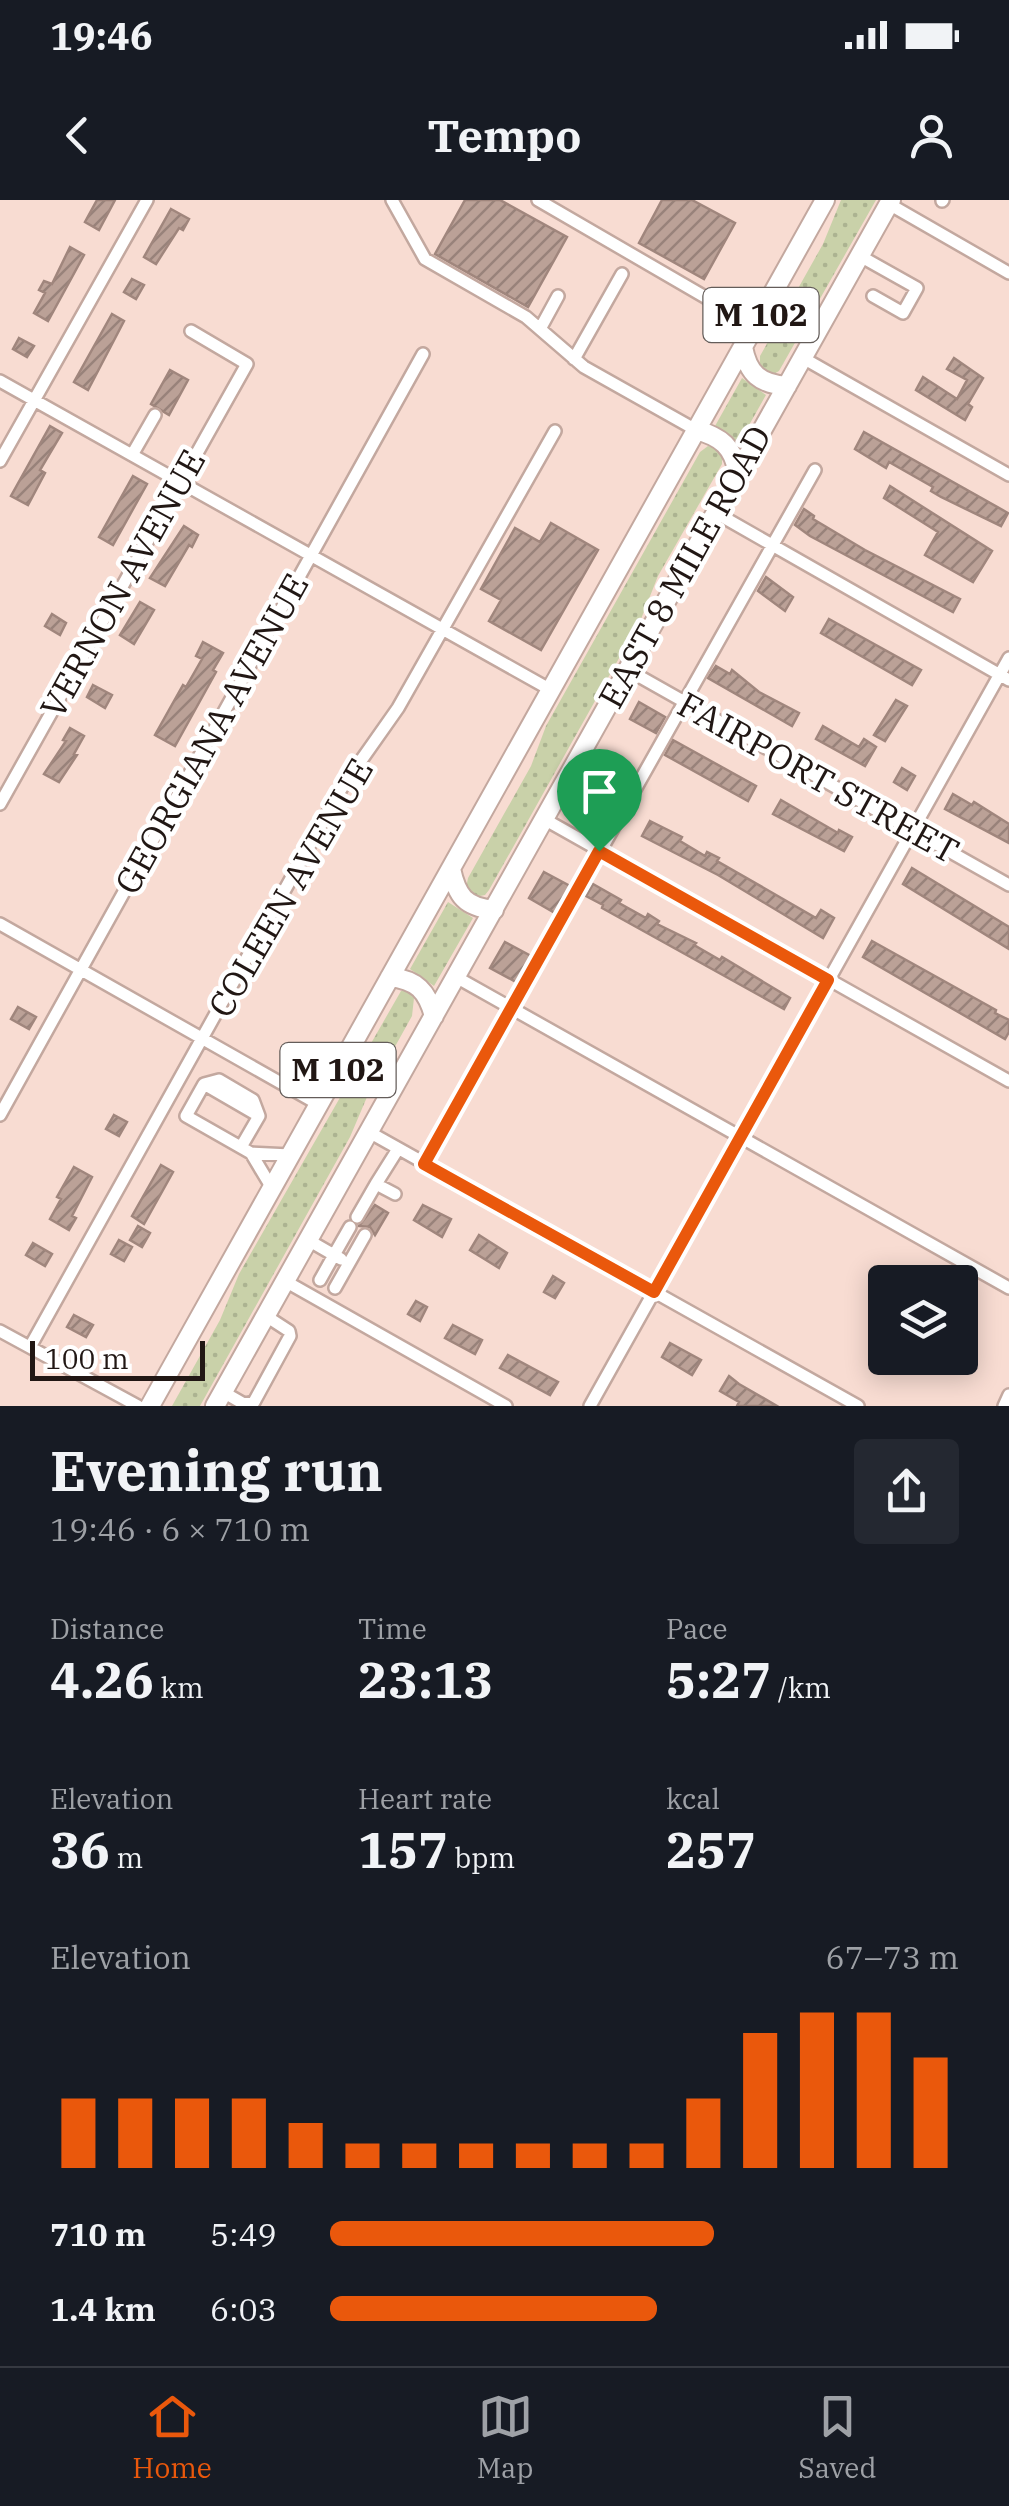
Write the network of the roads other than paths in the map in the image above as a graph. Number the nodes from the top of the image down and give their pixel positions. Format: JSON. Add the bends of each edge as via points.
{"nodes":[{"id":1,"x":147,"y":200,"type":"edge"},
{"id":2,"x":392,"y":200,"type":"edge"},
{"id":3,"x":538,"y":200,"type":"edge"},
{"id":4,"x":825,"y":200,"type":"edge"},
{"id":5,"x":890,"y":202,"type":"edge"},
{"id":6,"x":860,"y":256,"type":"junction"},
{"id":7,"x":1009,"y":273,"type":"edge"},
{"id":8,"x":622,"y":274,"type":"dead end"},
{"id":9,"x":558,"y":296,"type":"dead end"},
{"id":10,"x":873,"y":296,"type":"dead end"},
{"id":11,"x":755,"y":326,"type":"junction"},
{"id":12,"x":540,"y":329,"type":"junction"},
{"id":13,"x":191,"y":332,"type":"dead end"},
{"id":14,"x":743,"y":347,"type":"junction"},
{"id":15,"x":424,"y":354,"type":"dead end"},
{"id":16,"x":802,"y":358,"type":"junction"},
{"id":17,"x":574,"y":359,"type":"junction"},
{"id":18,"x":0,"y":380,"type":"edge"},
{"id":19,"x":786,"y":386,"type":"junction"},
{"id":20,"x":34,"y":400,"type":"junction"},
{"id":21,"x":155,"y":414,"type":"dead end"},
{"id":22,"x":696,"y":430,"type":"junction"},
{"id":23,"x":555,"y":431,"type":"dead end"},
{"id":24,"x":132,"y":456,"type":"junction"},
{"id":25,"x":0,"y":461,"type":"edge"},
{"id":26,"x":815,"y":470,"type":"dead end"},
{"id":27,"x":738,"y":473,"type":"junction"},
{"id":28,"x":1009,"y":475,"type":"edge"},
{"id":29,"x":179,"y":482,"type":"junction"},
{"id":30,"x":716,"y":513,"type":"junction"},
{"id":31,"x":771,"y":544,"type":"junction"},
{"id":32,"x":310,"y":556,"type":"junction"},
{"id":33,"x":442,"y":630,"type":"junction"},
{"id":34,"x":1009,"y":658,"type":"edge"},
{"id":35,"x":628,"y":670,"type":"junction"},
{"id":36,"x":1004,"y":678,"type":"edge"},
{"id":37,"x":551,"y":690,"type":"junction"},
{"id":38,"x":682,"y":702,"type":"junction"},
{"id":39,"x":588,"y":803,"type":"dead end"},
{"id":40,"x":0,"y":804,"type":"edge"},
{"id":41,"x":616,"y":819,"type":"junction"},
{"id":42,"x":544,"y":820,"type":"junction"},
{"id":43,"x":912,"y":830,"type":"junction"},
{"id":44,"x":599,"y":851,"type":"junction"},
{"id":45,"x":451,"y":869,"type":"junction"},
{"id":46,"x":1009,"y":885,"type":"edge"},
{"id":47,"x":494,"y":910,"type":"junction"},
{"id":48,"x":0,"y":924,"type":"edge"},
{"id":49,"x":81,"y":969,"type":"junction"},
{"id":50,"x":390,"y":977,"type":"junction"},
{"id":51,"x":456,"y":978,"type":"junction"},
{"id":52,"x":828,"y":980,"type":"junction"},
{"id":53,"x":511,"y":1010,"type":"junction"},
{"id":54,"x":434,"y":1016,"type":"junction"},
{"id":55,"x":203,"y":1038,"type":"junction"},
{"id":56,"x":1009,"y":1080,"type":"edge"},
{"id":57,"x":318,"y":1104,"type":"junction"},
{"id":58,"x":0,"y":1115,"type":"edge"},
{"id":59,"x":369,"y":1132,"type":"junction"},
{"id":60,"x":740,"y":1138,"type":"junction"},
{"id":61,"x":398,"y":1149,"type":"junction"},
{"id":62,"x":246,"y":1150,"type":"junction"},
{"id":63,"x":290,"y":1154,"type":"junction"},
{"id":64,"x":424,"y":1164,"type":"junction"},
{"id":65,"x":376,"y":1184,"type":"junction"},
{"id":66,"x":272,"y":1188,"type":"junction"},
{"id":67,"x":394,"y":1194,"type":"dead end"},
{"id":68,"x":365,"y":1235,"type":"dead end"},
{"id":69,"x":308,"y":1240,"type":"junction"},
{"id":70,"x":334,"y":1255,"type":"junction"},
{"id":71,"x":348,"y":1264,"type":"junction"},
{"id":72,"x":320,"y":1280,"type":"dead end"},
{"id":73,"x":285,"y":1281,"type":"junction"},
{"id":74,"x":335,"y":1288,"type":"dead end"},
{"id":75,"x":1009,"y":1288,"type":"edge"},
{"id":76,"x":654,"y":1292,"type":"junction"},
{"id":77,"x":266,"y":1316,"type":"junction"},
{"id":78,"x":0,"y":1330,"type":"edge"},
{"id":79,"x":30,"y":1347,"type":"junction"},
{"id":80,"x":1009,"y":1395,"type":"edge"},
{"id":81,"x":219,"y":1399,"type":"edge"},
{"id":82,"x":138,"y":1406,"type":"edge"},
{"id":83,"x":150,"y":1406,"type":"edge"},
{"id":84,"x":506,"y":1406,"type":"edge"},
{"id":85,"x":590,"y":1406,"type":"edge"},
{"id":86,"x":858,"y":1406,"type":"edge"},
{"id":87,"x":1004,"y":1406,"type":"edge"}],
"edges":[{"from":1,"to":20,"type":"street"},
{"from":2,"to":12,"type":"street","via":[[425,259]]},
{"from":3,"to":11,"type":"street"},
{"from":4,"to":11,"type":"highway","name":"EAST 8 MILE ROAD","number":"M 102"},
{"from":5,"to":6,"type":"highway","name":"EAST 8 MILE ROAD","number":"M 102"},
{"from":5,"to":7,"type":"street"},
{"from":6,"to":10,"type":"street","via":[[917,288],[903,313]]},
{"from":6,"to":16,"type":"highway","name":"EAST 8 MILE ROAD","number":"M 102"},
{"from":8,"to":17,"type":"street"},
{"from":9,"to":12,"type":"street"},
{"from":11,"to":14,"type":"highway","name":"EAST 8 MILE ROAD","number":"M 102"},
{"from":12,"to":17,"type":"street"},
{"from":13,"to":29,"type":"street","name":"VERNON AVENUE","via":[[247,364]]},
{"from":14,"to":19,"type":"highway","via":[[755,377]]},
{"from":14,"to":22,"type":"highway","name":"EAST 8 MILE ROAD","number":"M 102"},
{"from":15,"to":32,"type":"street","name":"GEORGIANA AVENUE"},
{"from":16,"to":19,"type":"highway","name":"EAST 8 MILE ROAD","number":"M 102"},
{"from":16,"to":28,"type":"street"},
{"from":17,"to":22,"type":"street"},
{"from":18,"to":20,"type":"street"},
{"from":19,"to":27,"type":"highway","name":"EAST 8 MILE ROAD","number":"M 102"},
{"from":20,"to":24,"type":"street"},
{"from":20,"to":25,"type":"street"},
{"from":21,"to":24,"type":"street"},
{"from":22,"to":27,"type":"highway","via":[[727,444]]},
{"from":22,"to":37,"type":"highway","name":"EAST 8 MILE ROAD","number":"M 102"},
{"from":23,"to":33,"type":"street","name":"COLEEN AVENUE"},
{"from":24,"to":29,"type":"street"},
{"from":26,"to":31,"type":"street"},
{"from":27,"to":30,"type":"highway","name":"EAST 8 MILE ROAD","number":"M 102"},
{"from":29,"to":32,"type":"street"},
{"from":29,"to":40,"type":"street","name":"VERNON AVENUE"},
{"from":30,"to":31,"type":"street"},
{"from":30,"to":35,"type":"highway","name":"EAST 8 MILE ROAD","number":"M 102"},
{"from":31,"to":36,"type":"street"},
{"from":31,"to":38,"type":"street"},
{"from":32,"to":33,"type":"street"},
{"from":32,"to":49,"type":"street","name":"GEORGIANA AVENUE"},
{"from":33,"to":37,"type":"street"},
{"from":33,"to":55,"type":"street","name":"COLEEN AVENUE","via":[[342,789]]},
{"from":34,"to":36,"type":"street"},
{"from":35,"to":38,"type":"street","name":"FAIRPORT STREET"},
{"from":35,"to":42,"type":"highway","name":"EAST 8 MILE ROAD","number":"M 102"},
{"from":36,"to":43,"type":"street"},
{"from":37,"to":45,"type":"highway","name":"EAST 8 MILE ROAD","number":"M 102"},
{"from":38,"to":41,"type":"street"},
{"from":38,"to":43,"type":"street","name":"FAIRPORT STREET"},
{"from":39,"to":41,"type":"street"},
{"from":41,"to":44,"type":"street"},
{"from":42,"to":44,"type":"street"},
{"from":42,"to":47,"type":"highway","name":"EAST 8 MILE ROAD","number":"M 102"},
{"from":43,"to":46,"type":"street","name":"FAIRPORT STREET"},
{"from":43,"to":52,"type":"street"},
{"from":44,"to":52,"type":"street"},
{"from":44,"to":53,"type":"street"},
{"from":45,"to":47,"type":"highway","via":[[463,900]]},
{"from":45,"to":50,"type":"highway","name":"EAST 8 MILE ROAD","number":"M 102"},
{"from":47,"to":51,"type":"highway","name":"EAST 8 MILE ROAD","number":"M 102"},
{"from":48,"to":49,"type":"street"},
{"from":49,"to":55,"type":"street"},
{"from":49,"to":58,"type":"street","name":"GEORGIANA AVENUE"},
{"from":50,"to":54,"type":"highway","via":[[421,988]]},
{"from":50,"to":57,"type":"highway","name":"EAST 8 MILE ROAD","number":"M 102"},
{"from":51,"to":53,"type":"street"},
{"from":51,"to":54,"type":"highway","name":"EAST 8 MILE ROAD","number":"M 102"},
{"from":52,"to":56,"type":"street"},
{"from":52,"to":60,"type":"street"},
{"from":53,"to":60,"type":"street"},
{"from":53,"to":64,"type":"street"},
{"from":54,"to":59,"type":"highway","name":"EAST 8 MILE ROAD","number":"M 102"},
{"from":55,"to":57,"type":"street"},
{"from":55,"to":79,"type":"street","name":"COLEEN AVENUE"},
{"from":57,"to":63,"type":"highway","name":"EAST 8 MILE ROAD","number":"M 102"},
{"from":59,"to":61,"type":"street"},
{"from":59,"to":69,"type":"highway","name":"EAST 8 MILE ROAD","number":"M 102"},
{"from":60,"to":75,"type":"street"},
{"from":60,"to":76,"type":"street"},
{"from":61,"to":64,"type":"street"},
{"from":61,"to":65,"type":"street"},
{"from":62,"to":62,"type":"street","via":[[258,1116],[204,1084],[186,1116]]},
{"from":62,"to":63,"type":"street"},
{"from":62,"to":66,"type":"street"},
{"from":63,"to":66,"type":"highway","name":"EAST 8 MILE ROAD","number":"M 102"},
{"from":64,"to":76,"type":"street"},
{"from":65,"to":67,"type":"street"},
{"from":65,"to":70,"type":"street"},
{"from":66,"to":83,"type":"highway","name":"EAST 8 MILE ROAD","number":"M 102"},
{"from":68,"to":71,"type":"street"},
{"from":69,"to":70,"type":"street"},
{"from":69,"to":73,"type":"highway","name":"EAST 8 MILE ROAD","number":"M 102"},
{"from":70,"to":71,"type":"street"},
{"from":70,"to":72,"type":"street"},
{"from":71,"to":74,"type":"street"},
{"from":73,"to":77,"type":"highway","name":"EAST 8 MILE ROAD","number":"M 102"},
{"from":73,"to":84,"type":"street"},
{"from":76,"to":85,"type":"street"},
{"from":76,"to":86,"type":"street"},
{"from":77,"to":81,"type":"highway","name":"EAST 8 MILE ROAD","number":"M 102"},
{"from":77,"to":81,"type":"street","via":[[290,1336],[254,1402]]},
{"from":78,"to":79,"type":"street"},
{"from":79,"to":82,"type":"street"},
{"from":80,"to":87,"type":"street"}]}
